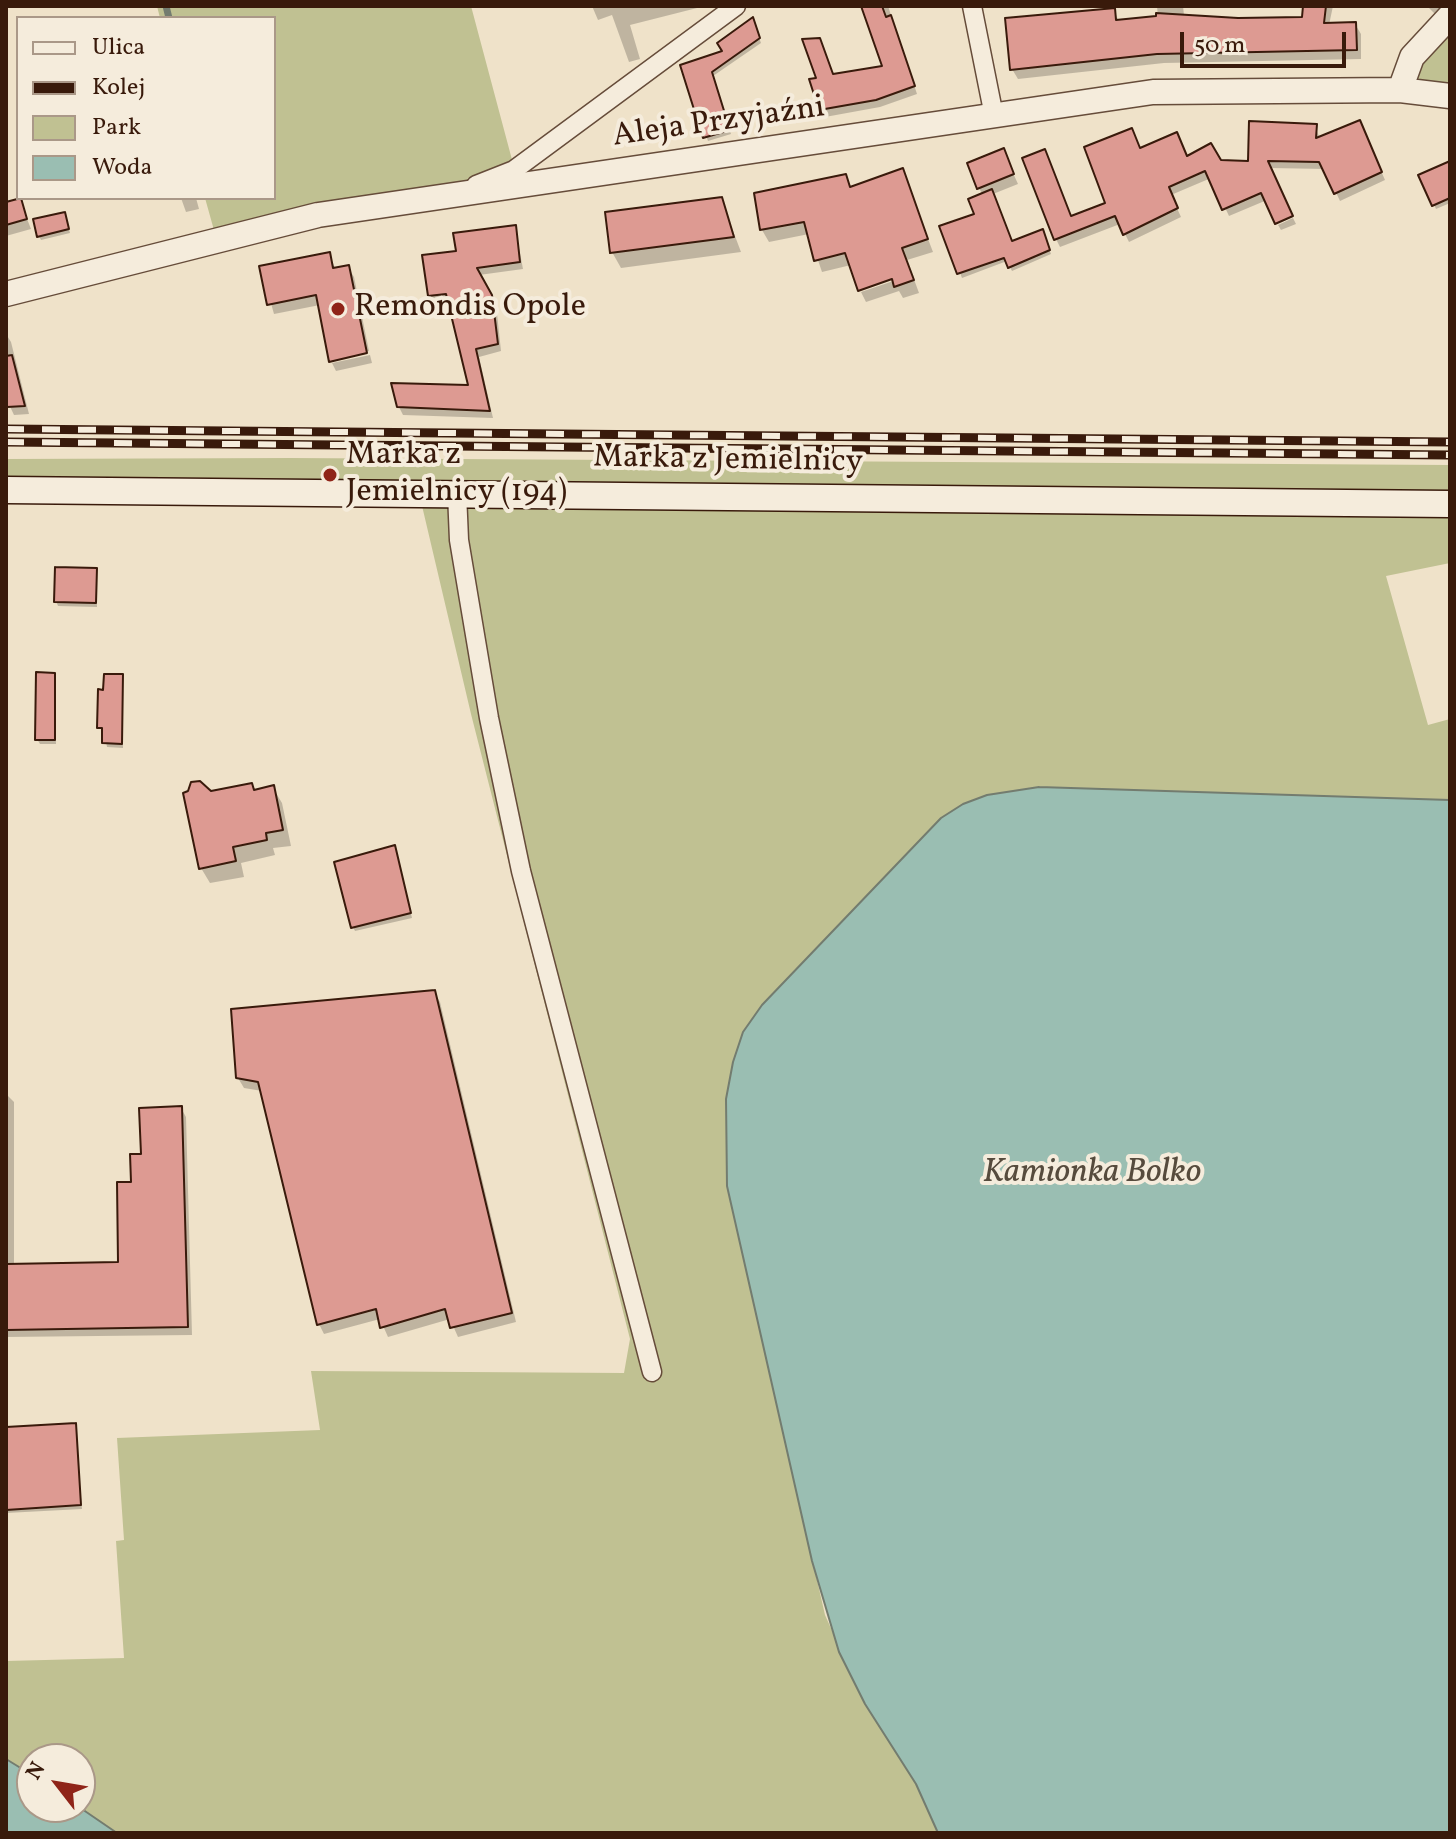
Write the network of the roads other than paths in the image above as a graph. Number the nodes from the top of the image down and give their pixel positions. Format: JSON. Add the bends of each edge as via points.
{"nodes":[{"id":1,"x":736,"y":6,"type":"edge"},
{"id":2,"x":972,"y":6,"type":"edge"},
{"id":3,"x":1450,"y":16,"type":"edge"},
{"id":4,"x":1400,"y":90,"type":"junction"},
{"id":5,"x":1450,"y":96,"type":"edge"},
{"id":6,"x":994,"y":116,"type":"junction"},
{"id":7,"x":449,"y":196,"type":"junction"},
{"id":8,"x":6,"y":294,"type":"edge"},
{"id":9,"x":6,"y":490,"type":"edge"},
{"id":10,"x":457,"y":493,"type":"junction"},
{"id":11,"x":1450,"y":504,"type":"edge"},
{"id":12,"x":652,"y":1372,"type":"dead end"}],
"edges":[{"from":1,"to":7,"type":"street","via":[[514,170]]},
{"from":2,"to":6,"type":"street"},
{"from":3,"to":4,"type":"street","via":[[1412,57]]},
{"from":4,"to":5,"type":"street","name":"Aleja Przyjaźni"},
{"from":4,"to":6,"type":"street","name":"Aleja Przyjaźni","via":[[1153,92]]},
{"from":6,"to":7,"type":"street","name":"Aleja Przyjaźni"},
{"from":7,"to":8,"type":"street","name":"Aleja Przyjaźni","via":[[318,215]]},
{"from":9,"to":10,"type":"main road","name":"Marka z Jemielnicy"},
{"from":10,"to":11,"type":"main road","name":"Marka z Jemielnicy"},
{"from":10,"to":12,"type":"street","via":[[459,540],[484,688],[521,871]]}]}
